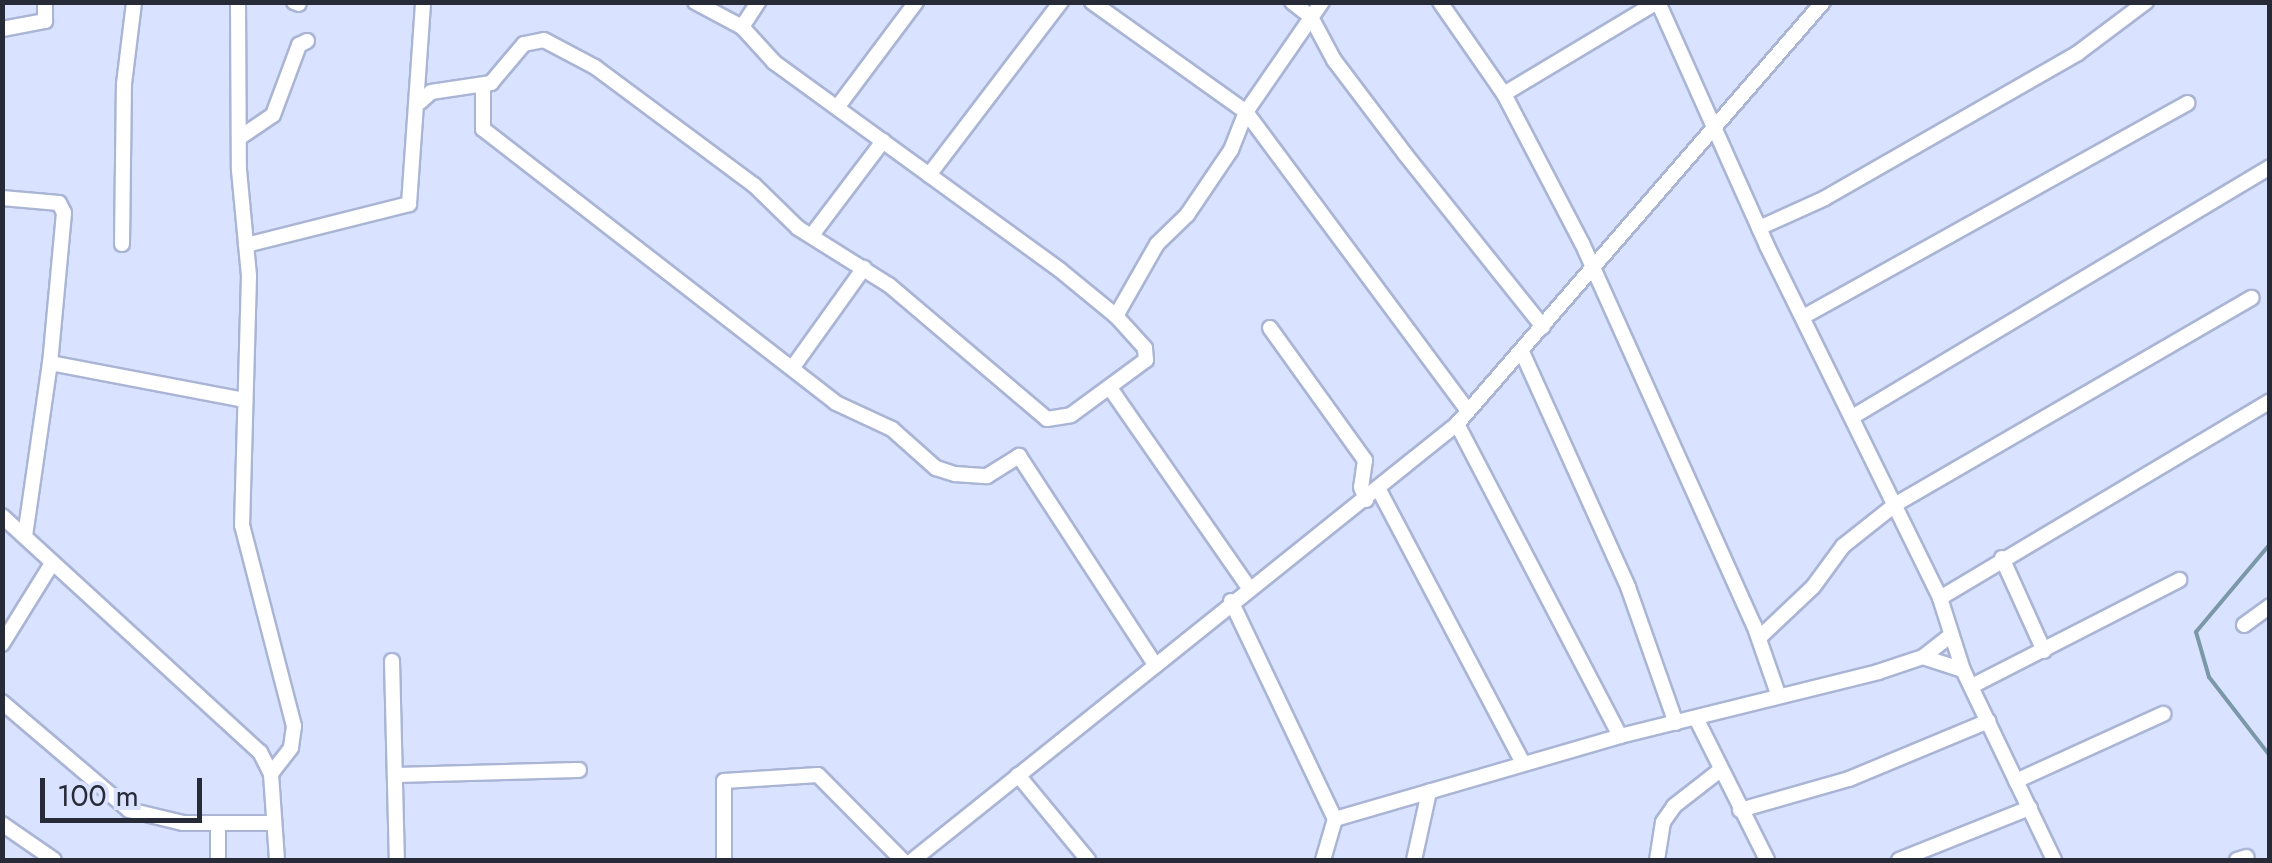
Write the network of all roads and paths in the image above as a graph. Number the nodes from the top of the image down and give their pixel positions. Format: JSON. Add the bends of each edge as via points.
{"nodes":[{"id":1,"x":44,"y":2,"type":"edge"},
{"id":2,"x":134,"y":2,"type":"edge"},
{"id":3,"x":238,"y":2,"type":"edge"},
{"id":4,"x":423,"y":2,"type":"edge"},
{"id":5,"x":696,"y":2,"type":"edge"},
{"id":6,"x":758,"y":2,"type":"edge"},
{"id":7,"x":916,"y":2,"type":"edge"},
{"id":8,"x":1061,"y":2,"type":"edge"},
{"id":9,"x":1092,"y":2,"type":"edge"},
{"id":10,"x":1292,"y":2,"type":"edge"},
{"id":11,"x":1322,"y":2,"type":"edge"},
{"id":12,"x":1440,"y":2,"type":"edge"},
{"id":13,"x":1657,"y":2,"type":"edge"},
{"id":14,"x":1823,"y":2,"type":"edge"},
{"id":15,"x":2146,"y":2,"type":"edge"},
{"id":16,"x":1311,"y":17,"type":"junction"},
{"id":17,"x":742,"y":27,"type":"junction"},
{"id":18,"x":2,"y":29,"type":"edge"},
{"id":19,"x":307,"y":41,"type":"dead end"},
{"id":20,"x":483,"y":86,"type":"junction"},
{"id":21,"x":1504,"y":94,"type":"junction"},
{"id":22,"x":420,"y":102,"type":"junction"},
{"id":23,"x":2188,"y":102,"type":"dead end"},
{"id":24,"x":839,"y":105,"type":"junction"},
{"id":25,"x":1246,"y":112,"type":"junction"},
{"id":26,"x":1718,"y":126,"type":"junction"},
{"id":27,"x":240,"y":138,"type":"junction"},
{"id":28,"x":884,"y":141,"type":"junction"},
{"id":29,"x":2270,"y":167,"type":"edge"},
{"id":30,"x":930,"y":175,"type":"junction"},
{"id":31,"x":2,"y":198,"type":"edge"},
{"id":32,"x":1759,"y":228,"type":"junction"},
{"id":33,"x":812,"y":235,"type":"junction"},
{"id":34,"x":122,"y":244,"type":"dead end"},
{"id":35,"x":246,"y":245,"type":"junction"},
{"id":36,"x":864,"y":268,"type":"junction"},
{"id":37,"x":1594,"y":270,"type":"junction"},
{"id":38,"x":2252,"y":298,"type":"dead end"},
{"id":39,"x":1116,"y":316,"type":"junction"},
{"id":40,"x":1803,"y":318,"type":"junction"},
{"id":41,"x":1543,"y":327,"type":"junction"},
{"id":42,"x":1270,"y":328,"type":"dead end"},
{"id":43,"x":1522,"y":352,"type":"junction"},
{"id":44,"x":50,"y":363,"type":"junction"},
{"id":45,"x":793,"y":366,"type":"junction"},
{"id":46,"x":1110,"y":388,"type":"junction"},
{"id":47,"x":244,"y":400,"type":"junction"},
{"id":48,"x":2270,"y":401,"type":"edge"},
{"id":49,"x":1468,"y":411,"type":"junction"},
{"id":50,"x":1854,"y":416,"type":"junction"},
{"id":51,"x":1457,"y":424,"type":"junction"},
{"id":52,"x":1379,"y":490,"type":"junction"},
{"id":53,"x":1366,"y":500,"type":"junction"},
{"id":54,"x":1896,"y":504,"type":"junction"},
{"id":55,"x":2,"y":516,"type":"edge"},
{"id":56,"x":25,"y":536,"type":"junction"},
{"id":57,"x":2002,"y":558,"type":"junction"},
{"id":58,"x":51,"y":566,"type":"junction"},
{"id":59,"x":2179,"y":580,"type":"dead end"},
{"id":60,"x":1249,"y":588,"type":"junction"},
{"id":61,"x":1940,"y":598,"type":"junction"},
{"id":62,"x":1231,"y":602,"type":"junction"},
{"id":63,"x":2270,"y":606,"type":"edge"},
{"id":64,"x":2244,"y":625,"type":"dead end"},
{"id":65,"x":1951,"y":635,"type":"junction"},
{"id":66,"x":1758,"y":638,"type":"junction"},
{"id":67,"x":2,"y":644,"type":"edge"},
{"id":68,"x":2044,"y":651,"type":"junction"},
{"id":69,"x":1923,"y":657,"type":"junction"},
{"id":70,"x":392,"y":661,"type":"dead end"},
{"id":71,"x":1154,"y":663,"type":"junction"},
{"id":72,"x":1963,"y":670,"type":"junction"},
{"id":73,"x":1972,"y":686,"type":"junction"},
{"id":74,"x":1778,"y":694,"type":"junction"},
{"id":75,"x":2,"y":702,"type":"edge"},
{"id":76,"x":2163,"y":714,"type":"dead end"},
{"id":77,"x":1696,"y":718,"type":"junction"},
{"id":78,"x":1988,"y":721,"type":"junction"},
{"id":79,"x":1676,"y":723,"type":"junction"},
{"id":80,"x":1620,"y":736,"type":"junction"},
{"id":81,"x":1523,"y":763,"type":"junction"},
{"id":82,"x":579,"y":770,"type":"dead end"},
{"id":83,"x":1719,"y":771,"type":"junction"},
{"id":84,"x":271,"y":774,"type":"junction"},
{"id":85,"x":395,"y":775,"type":"junction"},
{"id":86,"x":1018,"y":775,"type":"junction"},
{"id":87,"x":2016,"y":781,"type":"junction"},
{"id":88,"x":1428,"y":792,"type":"junction"},
{"id":89,"x":2030,"y":808,"type":"junction"},
{"id":90,"x":1740,"y":810,"type":"junction"},
{"id":91,"x":1335,"y":818,"type":"junction"},
{"id":92,"x":274,"y":822,"type":"junction"},
{"id":93,"x":218,"y":823,"type":"junction"},
{"id":94,"x":2,"y":824,"type":"edge"},
{"id":95,"x":54,"y":860,"type":"edge"},
{"id":96,"x":218,"y":860,"type":"edge"},
{"id":97,"x":277,"y":860,"type":"edge"},
{"id":98,"x":398,"y":860,"type":"edge"},
{"id":99,"x":724,"y":860,"type":"edge"},
{"id":100,"x":902,"y":860,"type":"edge"},
{"id":101,"x":913,"y":860,"type":"edge"},
{"id":102,"x":1088,"y":860,"type":"edge"},
{"id":103,"x":1323,"y":860,"type":"edge"},
{"id":104,"x":1414,"y":860,"type":"edge"},
{"id":105,"x":1657,"y":860,"type":"edge"},
{"id":106,"x":1767,"y":860,"type":"edge"},
{"id":107,"x":1899,"y":860,"type":"edge"},
{"id":108,"x":2054,"y":860,"type":"edge"}],
"edges":[{"from":1,"to":18,"type":"street","via":[[45,20]]},
{"from":2,"to":34,"type":"street","via":[[124,84]]},
{"from":3,"to":27,"type":"street"},
{"from":4,"to":22,"type":"street"},
{"from":5,"to":17,"type":"street"},
{"from":6,"to":17,"type":"street"},
{"from":7,"to":24,"type":"street"},
{"from":8,"to":30,"type":"street"},
{"from":9,"to":25,"type":"street"},
{"from":10,"to":16,"type":"street"},
{"from":11,"to":16,"type":"street"},
{"from":12,"to":21,"type":"street"},
{"from":13,"to":21,"type":"street"},
{"from":13,"to":26,"type":"street"},
{"from":14,"to":26,"type":"street"},
{"from":15,"to":32,"type":"street","via":[[2078,52],[1825,198]]},
{"from":16,"to":25,"type":"street"},
{"from":16,"to":41,"type":"street","via":[[1334,60]]},
{"from":17,"to":24,"type":"street","via":[[774,62]]},
{"from":19,"to":27,"type":"street","via":[[299,45],[272,115]]},
{"from":20,"to":22,"type":"street","via":[[431,92]]},
{"from":20,"to":33,"type":"street","via":[[502,75],[524,44],[544,40],[587,61],[648,111],[682,129]]},
{"from":20,"to":45,"type":"street","via":[[483,129]]},
{"from":21,"to":37,"type":"street"},
{"from":22,"to":35,"type":"street","via":[[409,204]]},
{"from":23,"to":40,"type":"street"},
{"from":24,"to":28,"type":"street"},
{"from":25,"to":39,"type":"street","via":[[1231,150],[1186,215],[1156,244]]},
{"from":25,"to":49,"type":"street"},
{"from":26,"to":32,"type":"street"},
{"from":26,"to":37,"type":"street"},
{"from":27,"to":35,"type":"street"},
{"from":28,"to":30,"type":"street"},
{"from":28,"to":33,"type":"street"},
{"from":29,"to":50,"type":"street"},
{"from":30,"to":39,"type":"street"},
{"from":31,"to":44,"type":"street","via":[[59,203],[64,213]]},
{"from":32,"to":40,"type":"street"},
{"from":33,"to":36,"type":"street"},
{"from":35,"to":47,"type":"street"},
{"from":36,"to":45,"type":"street"},
{"from":36,"to":46,"type":"street","via":[[1048,420],[1057,422]]},
{"from":37,"to":41,"type":"street"},
{"from":37,"to":66,"type":"street"},
{"from":38,"to":54,"type":"street"},
{"from":39,"to":46,"type":"street","via":[[1147,355]]},
{"from":40,"to":50,"type":"street"},
{"from":41,"to":43,"type":"street"},
{"from":42,"to":53,"type":"street","via":[[1365,460]]},
{"from":43,"to":49,"type":"street"},
{"from":43,"to":79,"type":"street","via":[[1628,587]]},
{"from":44,"to":47,"type":"street"},
{"from":44,"to":56,"type":"street"},
{"from":45,"to":71,"type":"street","via":[[836,403],[907,439],[936,468],[974,479],[1018,456]]},
{"from":46,"to":60,"type":"street"},
{"from":47,"to":84,"type":"street","via":[[242,525],[294,726],[291,748]]},
{"from":48,"to":57,"type":"street"},
{"from":49,"to":51,"type":"street"},
{"from":50,"to":54,"type":"street"},
{"from":51,"to":52,"type":"street"},
{"from":51,"to":80,"type":"street"},
{"from":52,"to":53,"type":"street"},
{"from":52,"to":81,"type":"street"},
{"from":53,"to":60,"type":"street"},
{"from":54,"to":61,"type":"street"},
{"from":54,"to":66,"type":"street","via":[[1842,546],[1813,587]]},
{"from":55,"to":56,"type":"street"},
{"from":56,"to":58,"type":"street"},
{"from":57,"to":61,"type":"street"},
{"from":57,"to":68,"type":"street"},
{"from":58,"to":67,"type":"street"},
{"from":58,"to":84,"type":"street","via":[[98,598],[164,670],[260,752]]},
{"from":59,"to":68,"type":"street"},
{"from":60,"to":62,"type":"street"},
{"from":61,"to":65,"type":"street"},
{"from":62,"to":71,"type":"street"},
{"from":62,"to":91,"type":"street"},
{"from":63,"to":64,"type":"street"},
{"from":65,"to":69,"type":"street"},
{"from":65,"to":72,"type":"street"},
{"from":66,"to":74,"type":"street"},
{"from":68,"to":73,"type":"street"},
{"from":69,"to":72,"type":"street"},
{"from":69,"to":74,"type":"street"},
{"from":70,"to":85,"type":"street"},
{"from":71,"to":86,"type":"street"},
{"from":72,"to":73,"type":"street"},
{"from":73,"to":78,"type":"street"},
{"from":74,"to":77,"type":"street"},
{"from":75,"to":93,"type":"street","via":[[129,810]]},
{"from":76,"to":87,"type":"street"},
{"from":77,"to":79,"type":"street"},
{"from":77,"to":83,"type":"street"},
{"from":78,"to":87,"type":"street"},
{"from":78,"to":90,"type":"street","via":[[1849,779]]},
{"from":79,"to":80,"type":"street"},
{"from":80,"to":81,"type":"street"},
{"from":81,"to":88,"type":"street"},
{"from":82,"to":85,"type":"street"},
{"from":83,"to":90,"type":"street"},
{"from":83,"to":105,"type":"street","via":[[1674,806],[1663,822]]},
{"from":84,"to":92,"type":"street"},
{"from":85,"to":98,"type":"street"},
{"from":86,"to":101,"type":"street"},
{"from":86,"to":102,"type":"street"},
{"from":87,"to":89,"type":"street"},
{"from":88,"to":91,"type":"street"},
{"from":88,"to":104,"type":"street"},
{"from":89,"to":107,"type":"street"},
{"from":89,"to":108,"type":"street"},
{"from":90,"to":106,"type":"street"},
{"from":91,"to":103,"type":"street"},
{"from":92,"to":93,"type":"street"},
{"from":92,"to":97,"type":"street"},
{"from":93,"to":96,"type":"street"},
{"from":94,"to":95,"type":"street"},
{"from":99,"to":100,"type":"street","via":[[724,781],[818,775]]}]}
